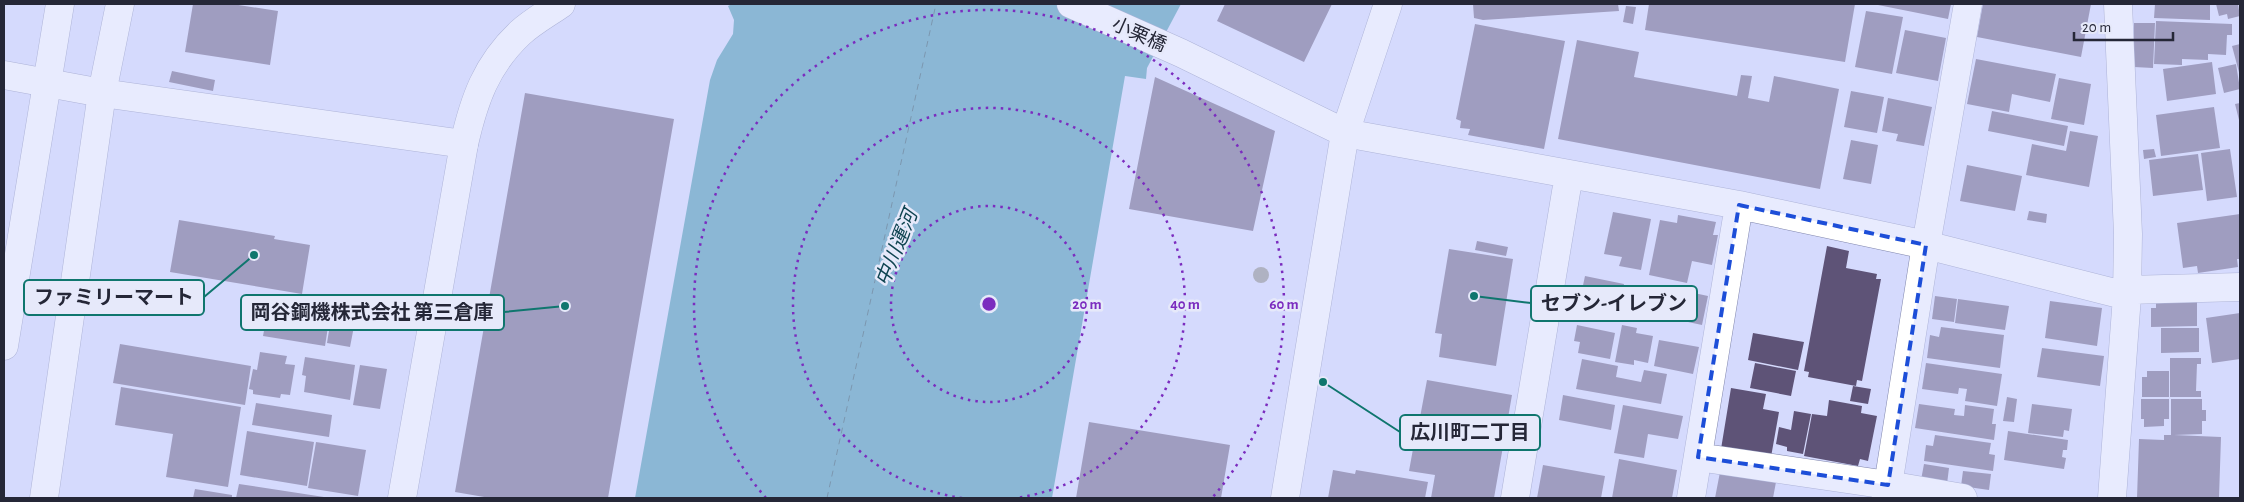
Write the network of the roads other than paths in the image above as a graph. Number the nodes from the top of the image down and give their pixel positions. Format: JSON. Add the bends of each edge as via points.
{"nodes":[{"id":1,"x":60,"y":4,"type":"edge"},
{"id":2,"x":120,"y":4,"type":"edge"},
{"id":3,"x":561,"y":4,"type":"edge"},
{"id":4,"x":1070,"y":4,"type":"edge"},
{"id":5,"x":1388,"y":4,"type":"edge"},
{"id":6,"x":1968,"y":4,"type":"edge"},
{"id":7,"x":2118,"y":4,"type":"edge"},
{"id":8,"x":4,"y":76,"type":"edge"},
{"id":9,"x":46,"y":83,"type":"junction"},
{"id":10,"x":102,"y":94,"type":"junction"},
{"id":11,"x":1345,"y":133,"type":"junction"},
{"id":12,"x":464,"y":144,"type":"junction"},
{"id":13,"x":1569,"y":174,"type":"junction"},
{"id":14,"x":1739,"y":205,"type":"junction"},
{"id":15,"x":1926,"y":245,"type":"junction"},
{"id":16,"x":2240,"y":287,"type":"edge"},
{"id":17,"x":2127,"y":293,"type":"junction"},
{"id":18,"x":4,"y":346,"type":"edge"},
{"id":19,"x":1698,"y":457,"type":"junction"},
{"id":20,"x":1887,"y":492,"type":"edge"},
{"id":21,"x":44,"y":498,"type":"edge"},
{"id":22,"x":402,"y":498,"type":"edge"},
{"id":23,"x":1285,"y":498,"type":"edge"},
{"id":24,"x":1515,"y":498,"type":"edge"},
{"id":25,"x":1691,"y":498,"type":"edge"},
{"id":26,"x":1963,"y":498,"type":"edge"},
{"id":27,"x":2112,"y":498,"type":"edge"}],
"edges":[{"from":1,"to":9,"type":"street"},
{"from":2,"to":10,"type":"street"},
{"from":3,"to":12,"type":"street","via":[[520,32],[492,66],[473,104]]},
{"from":4,"to":11,"type":"street","name":"小栗橋","via":[[1181,53]]},
{"from":5,"to":11,"type":"street"},
{"from":6,"to":15,"type":"street"},
{"from":7,"to":17,"type":"street","via":[[2128,234]]},
{"from":8,"to":9,"type":"street"},
{"from":9,"to":10,"type":"street"},
{"from":9,"to":18,"type":"street"},
{"from":10,"to":12,"type":"street"},
{"from":10,"to":21,"type":"street"},
{"from":11,"to":13,"type":"street","name":"小栗橋"},
{"from":11,"to":23,"type":"street"},
{"from":12,"to":22,"type":"street"},
{"from":13,"to":14,"type":"street","name":"小栗橋"},
{"from":13,"to":24,"type":"street"},
{"from":14,"to":15,"type":"street","name":"小栗橋"},
{"from":14,"to":19,"type":"street"},
{"from":15,"to":17,"type":"street","name":"小栗橋"},
{"from":15,"to":20,"type":"street"},
{"from":16,"to":17,"type":"street","name":"小栗橋"},
{"from":17,"to":27,"type":"street"},
{"from":19,"to":20,"type":"street"},
{"from":19,"to":25,"type":"street"},
{"from":20,"to":26,"type":"street"}]}
